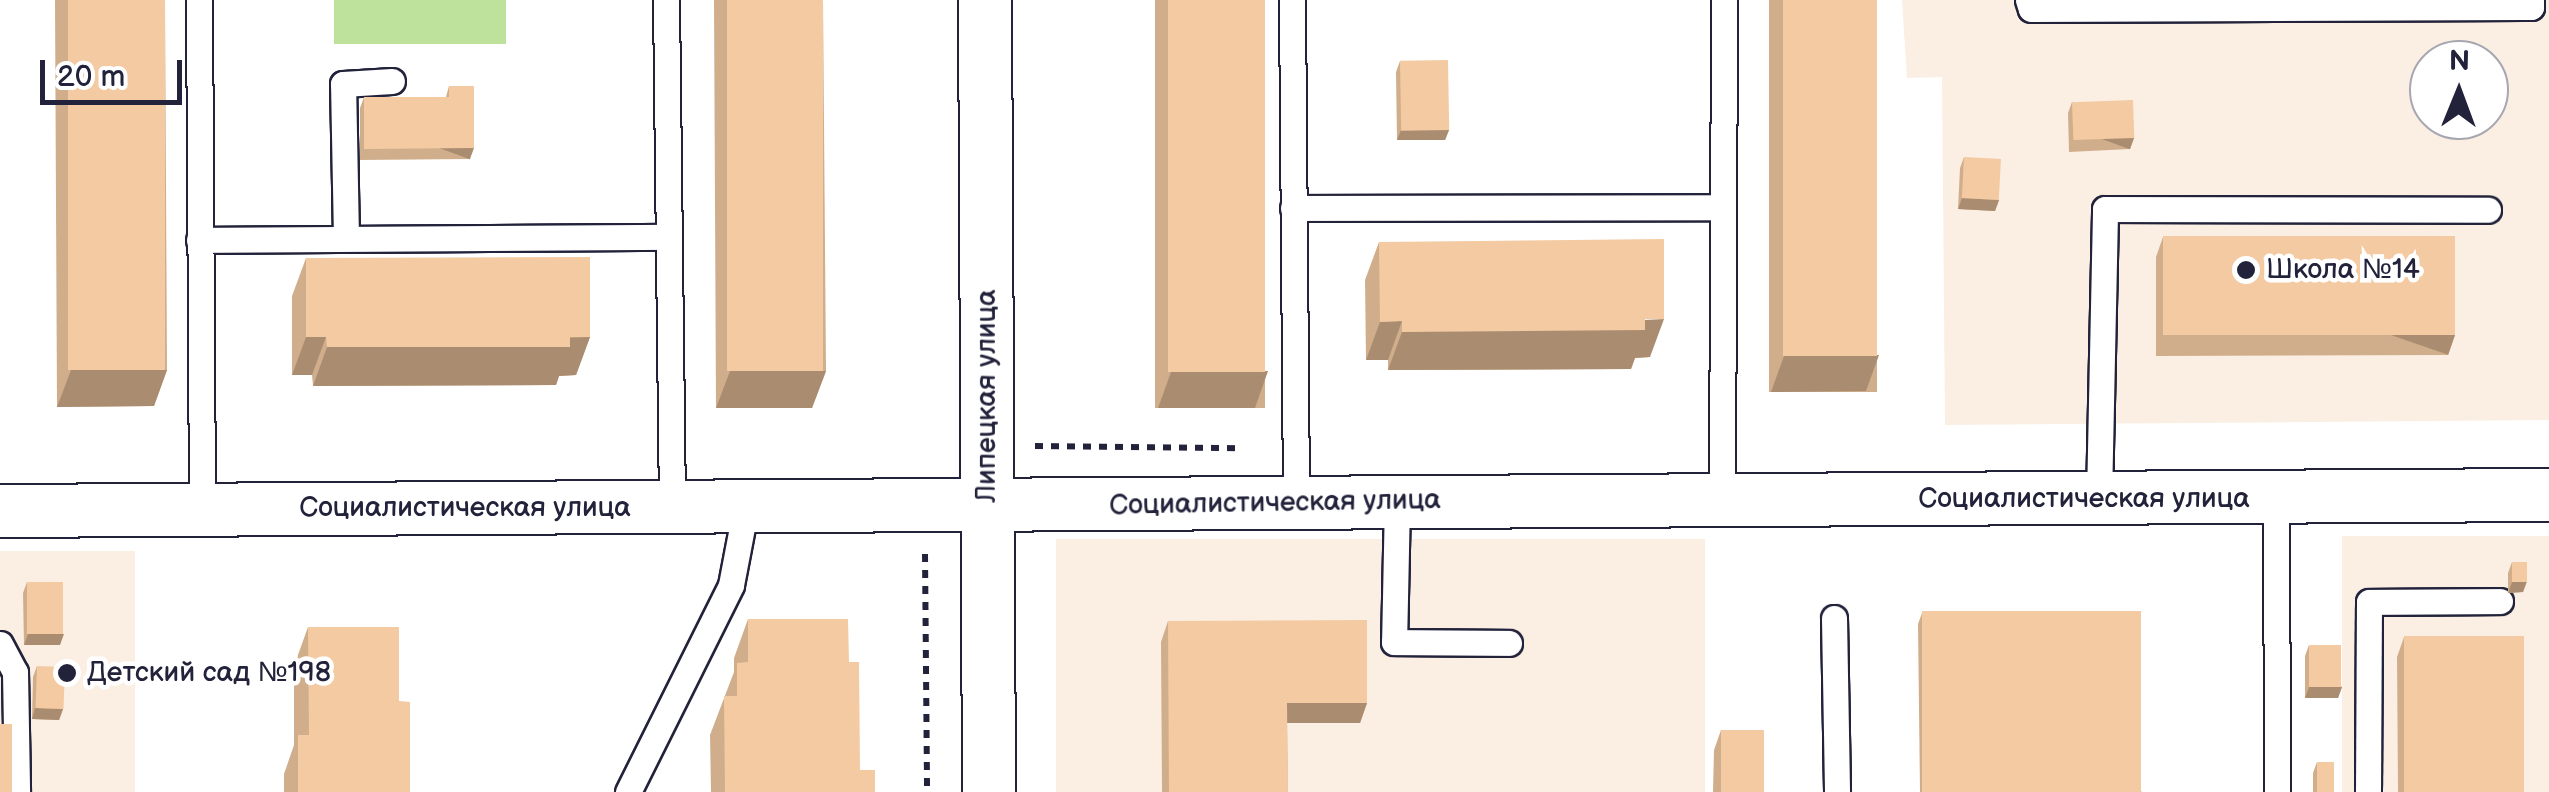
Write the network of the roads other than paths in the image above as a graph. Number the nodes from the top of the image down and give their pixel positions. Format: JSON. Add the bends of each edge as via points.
{"nodes":[{"id":1,"x":199,"y":0,"type":"edge"},
{"id":2,"x":666,"y":0,"type":"edge"},
{"id":3,"x":986,"y":0,"type":"edge"},
{"id":4,"x":1292,"y":0,"type":"edge"},
{"id":5,"x":1724,"y":0,"type":"edge"},
{"id":6,"x":2028,"y":0,"type":"edge"},
{"id":7,"x":2531,"y":0,"type":"edge"},
{"id":8,"x":392,"y":82,"type":"dead end"},
{"id":9,"x":1722,"y":206,"type":"junction"},
{"id":10,"x":1294,"y":208,"type":"junction"},
{"id":11,"x":2488,"y":210,"type":"dead end"},
{"id":12,"x":666,"y":237,"type":"junction"},
{"id":13,"x":346,"y":238,"type":"junction"},
{"id":14,"x":200,"y":240,"type":"junction"},
{"id":15,"x":2549,"y":495,"type":"edge"},
{"id":16,"x":2276,"y":498,"type":"junction"},
{"id":17,"x":2099,"y":499,"type":"junction"},
{"id":18,"x":1722,"y":501,"type":"junction"},
{"id":19,"x":1296,"y":502,"type":"junction"},
{"id":20,"x":1396,"y":502,"type":"junction"},
{"id":21,"x":672,"y":506,"type":"junction"},
{"id":22,"x":746,"y":506,"type":"junction"},
{"id":23,"x":987,"y":506,"type":"junction"},
{"id":24,"x":202,"y":510,"type":"junction"},
{"id":25,"x":0,"y":511,"type":"edge"},
{"id":26,"x":2500,"y":601,"type":"dead end"},
{"id":27,"x":1834,"y":618,"type":"dead end"},
{"id":28,"x":1510,"y":643,"type":"dead end"},
{"id":29,"x":0,"y":644,"type":"edge"},
{"id":30,"x":8,"y":729,"type":"edge"},
{"id":31,"x":17,"y":792,"type":"edge"},
{"id":32,"x":628,"y":792,"type":"edge"},
{"id":33,"x":989,"y":792,"type":"edge"},
{"id":34,"x":1838,"y":792,"type":"edge"},
{"id":35,"x":2277,"y":792,"type":"edge"},
{"id":36,"x":2368,"y":792,"type":"edge"}],
"edges":[{"from":1,"to":14,"type":"lane"},
{"from":2,"to":12,"type":"lane"},
{"from":3,"to":23,"type":"street","name":"Липецкая улица"},
{"from":4,"to":10,"type":"lane"},
{"from":5,"to":9,"type":"lane"},
{"from":6,"to":7,"type":"lane","via":[[2030,9],[2050,9],[2531,7]]},
{"from":8,"to":13,"type":"lane","via":[[344,84]]},
{"from":9,"to":10,"type":"lane"},
{"from":9,"to":18,"type":"lane"},
{"from":10,"to":19,"type":"lane"},
{"from":11,"to":17,"type":"lane","via":[[2105,209]]},
{"from":12,"to":13,"type":"lane"},
{"from":12,"to":21,"type":"lane"},
{"from":13,"to":14,"type":"lane"},
{"from":14,"to":24,"type":"lane"},
{"from":15,"to":16,"type":"street","name":"Социалистическая улица"},
{"from":16,"to":17,"type":"street","name":"Социалистическая улица"},
{"from":16,"to":35,"type":"lane"},
{"from":17,"to":18,"type":"street","name":"Социалистическая улица"},
{"from":18,"to":20,"type":"street","name":"Социалистическая улица"},
{"from":19,"to":20,"type":"street","name":"Социалистическая улица"},
{"from":19,"to":23,"type":"street","name":"Социалистическая улица"},
{"from":20,"to":28,"type":"lane","via":[[1394,642]]},
{"from":21,"to":22,"type":"street","name":"Социалистическая улица"},
{"from":21,"to":24,"type":"street","name":"Социалистическая улица"},
{"from":22,"to":23,"type":"street","name":"Социалистическая улица"},
{"from":22,"to":32,"type":"lane","via":[[732,585]]},
{"from":23,"to":33,"type":"street","name":"Липецкая улица"},
{"from":24,"to":25,"type":"street","name":"Социалистическая улица"},
{"from":26,"to":36,"type":"lane","via":[[2369,602]]},
{"from":27,"to":34,"type":"lane"},
{"from":29,"to":30,"type":"lane","via":[[16,672]]},
{"from":30,"to":31,"type":"lane"}]}
